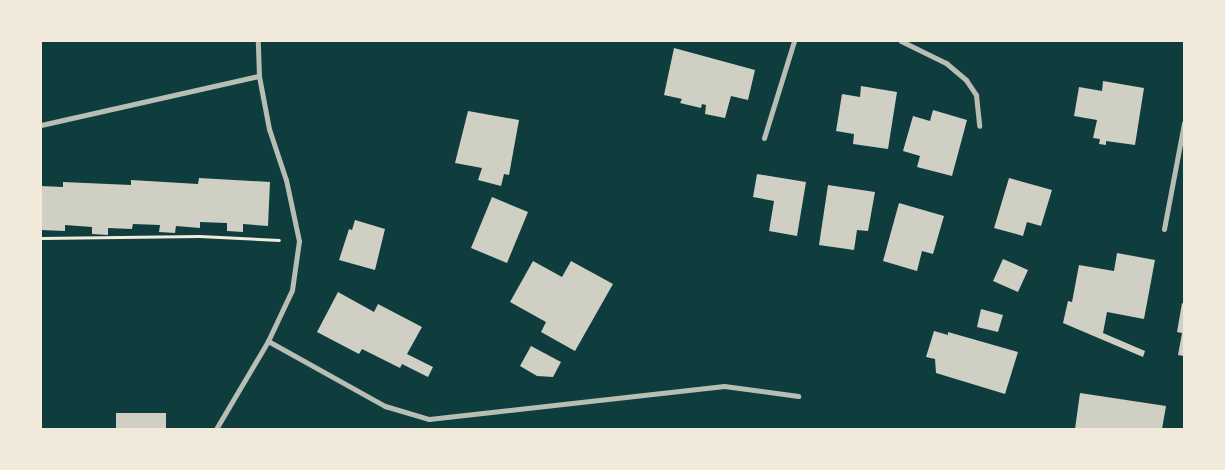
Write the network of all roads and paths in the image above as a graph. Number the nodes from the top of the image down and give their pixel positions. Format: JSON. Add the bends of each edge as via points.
{"nodes":[{"id":1,"x":258,"y":41,"type":"edge"},
{"id":2,"x":794,"y":41,"type":"edge"},
{"id":3,"x":901,"y":41,"type":"edge"},
{"id":4,"x":259,"y":76,"type":"junction"},
{"id":5,"x":1184,"y":123,"type":"edge"},
{"id":6,"x":41,"y":125,"type":"edge"},
{"id":7,"x":979,"y":126,"type":"dead end"},
{"id":8,"x":764,"y":138,"type":"dead end"},
{"id":9,"x":1164,"y":229,"type":"dead end"},
{"id":10,"x":41,"y":238,"type":"edge"},
{"id":11,"x":299,"y":241,"type":"junction"},
{"id":12,"x":268,"y":342,"type":"junction"},
{"id":13,"x":798,"y":396,"type":"dead end"},
{"id":14,"x":216,"y":429,"type":"edge"}],
"edges":[{"from":1,"to":4,"type":"street"},
{"from":2,"to":8,"type":"street"},
{"from":3,"to":7,"type":"street","via":[[946,63],[966,80],[976,95]]},
{"from":4,"to":6,"type":"street"},
{"from":4,"to":11,"type":"street","via":[[268,129],[286,180]]},
{"from":5,"to":9,"type":"street"},
{"from":10,"to":11,"type":"path","via":[[199,236]]},
{"from":11,"to":12,"type":"street","via":[[292,290]]},
{"from":12,"to":13,"type":"street","via":[[385,406],[429,419],[724,386]]},
{"from":12,"to":14,"type":"street"}]}
